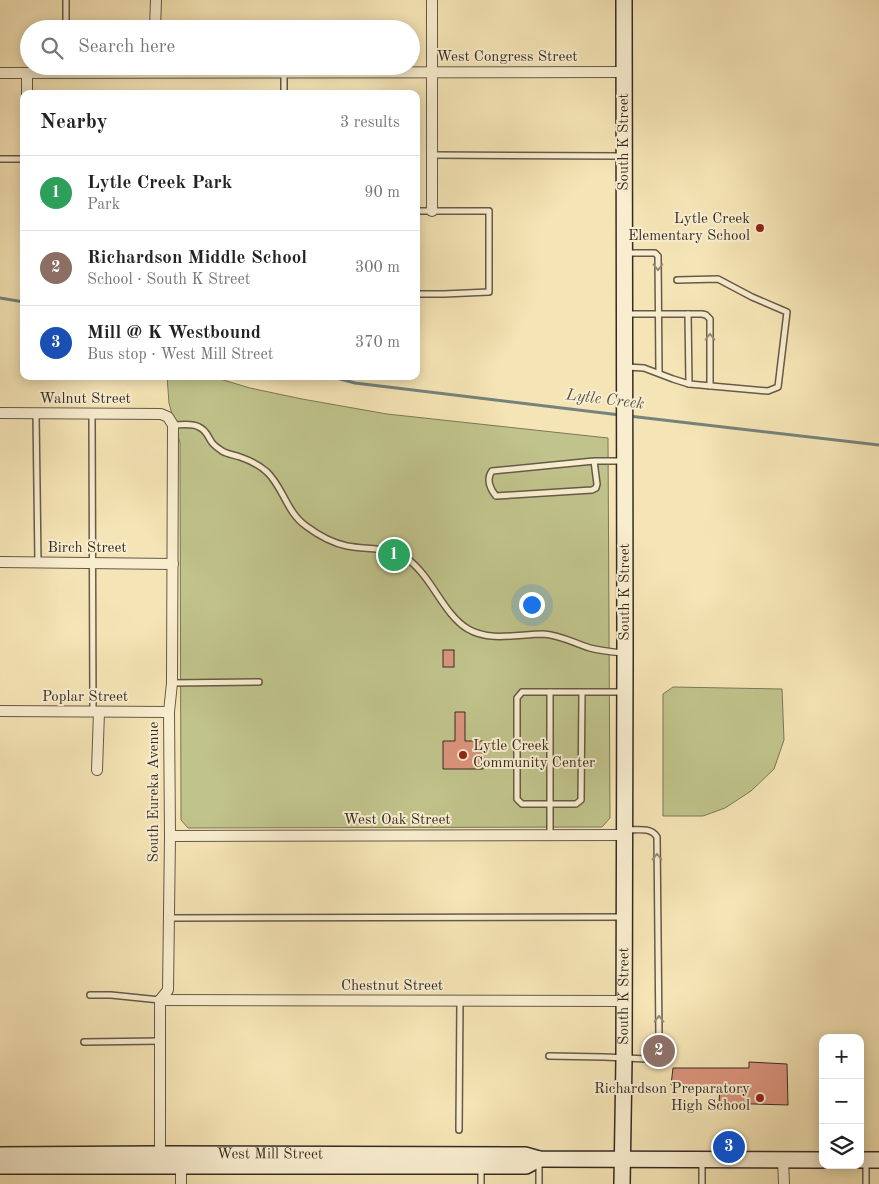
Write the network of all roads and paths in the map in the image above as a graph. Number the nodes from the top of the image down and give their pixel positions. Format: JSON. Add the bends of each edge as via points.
{"nodes":[{"id":1,"x":66,"y":0,"type":"edge"},
{"id":2,"x":156,"y":0,"type":"edge"},
{"id":3,"x":432,"y":0,"type":"edge"},
{"id":4,"x":624,"y":0,"type":"edge"},
{"id":5,"x":66,"y":20,"type":"edge"},
{"id":6,"x":156,"y":20,"type":"edge"},
{"id":7,"x":420,"y":72,"type":"edge"},
{"id":8,"x":433,"y":72,"type":"junction"},
{"id":9,"x":624,"y":72,"type":"junction"},
{"id":10,"x":0,"y":73,"type":"edge"},
{"id":11,"x":20,"y":73,"type":"edge"},
{"id":12,"x":27,"y":75,"type":"edge"},
{"id":13,"x":284,"y":75,"type":"edge"},
{"id":14,"x":27,"y":90,"type":"edge"},
{"id":15,"x":284,"y":90,"type":"edge"},
{"id":16,"x":433,"y":156,"type":"junction"},
{"id":17,"x":624,"y":156,"type":"junction"},
{"id":18,"x":0,"y":159,"type":"edge"},
{"id":19,"x":20,"y":159,"type":"edge"},
{"id":20,"x":420,"y":211,"type":"edge"},
{"id":21,"x":432,"y":211,"type":"junction"},
{"id":22,"x":624,"y":253,"type":"junction"},
{"id":23,"x":677,"y":280,"type":"dead end"},
{"id":24,"x":420,"y":294,"type":"edge"},
{"id":25,"x":624,"y":314,"type":"junction"},
{"id":26,"x":659,"y":314,"type":"junction"},
{"id":27,"x":688,"y":314,"type":"junction"},
{"id":28,"x":624,"y":367,"type":"junction"},
{"id":29,"x":659,"y":373,"type":"junction"},
{"id":30,"x":688,"y":384,"type":"junction"},
{"id":31,"x":710,"y":386,"type":"junction"},
{"id":32,"x":0,"y":413,"type":"edge"},
{"id":33,"x":36,"y":413,"type":"junction"},
{"id":34,"x":92,"y":414,"type":"junction"},
{"id":35,"x":171,"y":421,"type":"junction"},
{"id":36,"x":624,"y":454,"type":"junction"},
{"id":37,"x":594,"y":461,"type":"junction"},
{"id":38,"x":0,"y":562,"type":"edge"},
{"id":39,"x":38,"y":562,"type":"junction"},
{"id":40,"x":92,"y":563,"type":"junction"},
{"id":41,"x":173,"y":564,"type":"junction"},
{"id":42,"x":625,"y":653,"type":"junction"},
{"id":43,"x":258,"y":682,"type":"dead end"},
{"id":44,"x":172,"y":683,"type":"junction"},
{"id":45,"x":550,"y":692,"type":"junction"},
{"id":46,"x":582,"y":692,"type":"junction"},
{"id":47,"x":625,"y":692,"type":"junction"},
{"id":48,"x":0,"y":712,"type":"edge"},
{"id":49,"x":96,"y":712,"type":"junction"},
{"id":50,"x":169,"y":712,"type":"junction"},
{"id":51,"x":97,"y":770,"type":"dead end"},
{"id":52,"x":550,"y":804,"type":"junction"},
{"id":53,"x":624,"y":833,"type":"junction"},
{"id":54,"x":550,"y":835,"type":"junction"},
{"id":55,"x":170,"y":836,"type":"junction"},
{"id":56,"x":624,"y":917,"type":"junction"},
{"id":57,"x":169,"y":918,"type":"junction"},
{"id":58,"x":90,"y":996,"type":"dead end"},
{"id":59,"x":160,"y":1000,"type":"junction"},
{"id":60,"x":460,"y":1001,"type":"junction"},
{"id":61,"x":624,"y":1001,"type":"junction"},
{"id":62,"x":160,"y":1041,"type":"junction"},
{"id":63,"x":84,"y":1042,"type":"dead end"},
{"id":64,"x":549,"y":1056,"type":"dead end"},
{"id":65,"x":624,"y":1059,"type":"junction"},
{"id":66,"x":459,"y":1130,"type":"dead end"},
{"id":67,"x":0,"y":1155,"type":"edge"},
{"id":68,"x":539,"y":1159,"type":"junction"},
{"id":69,"x":622,"y":1159,"type":"junction"},
{"id":70,"x":160,"y":1160,"type":"junction"},
{"id":71,"x":702,"y":1160,"type":"junction"},
{"id":72,"x":783,"y":1160,"type":"junction"},
{"id":73,"x":819,"y":1160,"type":"edge"},
{"id":74,"x":868,"y":1160,"type":"edge"},
{"id":75,"x":0,"y":1166,"type":"edge"},
{"id":76,"x":180,"y":1166,"type":"junction"},
{"id":77,"x":481,"y":1166,"type":"junction"},
{"id":78,"x":180,"y":1184,"type":"edge"},
{"id":79,"x":481,"y":1184,"type":"edge"},
{"id":80,"x":539,"y":1184,"type":"edge"},
{"id":81,"x":622,"y":1184,"type":"edge"},
{"id":82,"x":702,"y":1184,"type":"edge"},
{"id":83,"x":784,"y":1184,"type":"edge"},
{"id":84,"x":866,"y":1184,"type":"edge"}],
"edges":[{"from":1,"to":5,"type":"lane"},
{"from":2,"to":6,"type":"street"},
{"from":3,"to":8,"type":"street"},
{"from":4,"to":9,"type":"main road","name":"South K Street"},
{"from":7,"to":8,"type":"street","name":"West Congress Street"},
{"from":8,"to":9,"type":"street","name":"West Congress Street"},
{"from":8,"to":16,"type":"street"},
{"from":9,"to":17,"type":"main road","name":"South K Street"},
{"from":10,"to":11,"type":"street","name":"West Congress Street"},
{"from":12,"to":14,"type":"street"},
{"from":13,"to":15,"type":"lane"},
{"from":16,"to":17,"type":"lane"},
{"from":16,"to":21,"type":"street"},
{"from":17,"to":22,"type":"main road","name":"South K Street"},
{"from":18,"to":19,"type":"lane"},
{"from":20,"to":21,"type":"lane"},
{"from":21,"to":24,"type":"lane","via":[[489,211],[489,292]]},
{"from":22,"to":25,"type":"main road","name":"South K Street"},
{"from":22,"to":26,"type":"lane","one_way":true,"via":[[654,253],[658,256]]},
{"from":23,"to":31,"type":"lane","via":[[718,279],[787,312],[778,387],[768,391]]},
{"from":25,"to":26,"type":"lane"},
{"from":25,"to":28,"type":"main road","name":"South K Street"},
{"from":26,"to":27,"type":"lane"},
{"from":26,"to":29,"type":"lane"},
{"from":27,"to":30,"type":"lane"},
{"from":31,"to":27,"type":"lane","one_way":true,"via":[[710,319],[706,314]]},
{"from":28,"to":29,"type":"lane"},
{"from":28,"to":36,"type":"main road","name":"South K Street"},
{"from":29,"to":30,"type":"lane"},
{"from":30,"to":31,"type":"lane"},
{"from":32,"to":33,"type":"street","name":"Walnut Street"},
{"from":33,"to":34,"type":"street","name":"Walnut Street"},
{"from":33,"to":39,"type":"lane"},
{"from":34,"to":35,"type":"street","name":"Walnut Street","via":[[161,414]]},
{"from":34,"to":40,"type":"lane"},
{"from":35,"to":41,"type":"street","name":"South Eureka Avenue"},
{"from":35,"to":42,"type":"lane","via":[[201,427],[211,443],[223,452],[244,458],[266,472],[295,516],[318,534],[346,545],[399,553],[408,559],[421,571],[454,617],[468,629],[501,636],[545,634],[590,648]]},
{"from":36,"to":37,"type":"lane"},
{"from":36,"to":42,"type":"main road","name":"South K Street"},
{"from":37,"to":37,"type":"lane","via":[[492,471],[489,484],[496,496],[592,490],[597,484]]},
{"from":38,"to":39,"type":"street","name":"Birch Street"},
{"from":39,"to":40,"type":"street","name":"Birch Street"},
{"from":40,"to":41,"type":"street","name":"Birch Street"},
{"from":40,"to":49,"type":"lane"},
{"from":41,"to":44,"type":"street","name":"South Eureka Avenue"},
{"from":42,"to":47,"type":"main road","name":"South K Street"},
{"from":43,"to":44,"type":"lane"},
{"from":44,"to":50,"type":"street","name":"South Eureka Avenue"},
{"from":45,"to":46,"type":"lane"},
{"from":45,"to":52,"type":"lane"},
{"from":45,"to":52,"type":"lane","via":[[522,692],[517,698],[517,799],[522,804]]},
{"from":46,"to":47,"type":"lane"},
{"from":46,"to":52,"type":"lane","via":[[581,800],[576,804]]},
{"from":47,"to":53,"type":"main road","name":"South K Street"},
{"from":48,"to":49,"type":"street","name":"Poplar Street"},
{"from":49,"to":50,"type":"street","name":"Poplar Street"},
{"from":49,"to":51,"type":"street"},
{"from":50,"to":55,"type":"street","name":"South Eureka Avenue"},
{"from":52,"to":54,"type":"lane"},
{"from":53,"to":54,"type":"street","name":"West Oak Street"},
{"from":53,"to":56,"type":"main road","name":"South K Street"},
{"from":65,"to":53,"type":"lane","one_way":true,"via":[[647,1059],[659,1037],[657,838],[649,830]]},
{"from":54,"to":55,"type":"street","name":"West Oak Street"},
{"from":55,"to":57,"type":"street","name":"South Eureka Avenue"},
{"from":56,"to":57,"type":"lane"},
{"from":56,"to":61,"type":"main road","name":"South K Street"},
{"from":57,"to":59,"type":"street","name":"South Eureka Avenue","via":[[168,990]]},
{"from":58,"to":59,"type":"lane"},
{"from":59,"to":60,"type":"street","name":"Chestnut Street"},
{"from":59,"to":62,"type":"street","name":"South Eureka Avenue"},
{"from":60,"to":61,"type":"street","name":"Chestnut Street"},
{"from":60,"to":66,"type":"lane"},
{"from":61,"to":65,"type":"main road","name":"South K Street"},
{"from":62,"to":63,"type":"lane"},
{"from":62,"to":70,"type":"street","name":"South Eureka Avenue"},
{"from":64,"to":65,"type":"lane"},
{"from":65,"to":69,"type":"main road","name":"South K Street"},
{"from":67,"to":70,"type":"main road","name":"West Mill Street"},
{"from":68,"to":69,"type":"main road","name":"West Mill Street"},
{"from":68,"to":70,"type":"main road","name":"West Mill Street","via":[[525,1155]]},
{"from":68,"to":77,"type":"main road","name":"West Mill Street","via":[[526,1166]]},
{"from":68,"to":80,"type":"lane"},
{"from":69,"to":71,"type":"main road","name":"West Mill Street"},
{"from":69,"to":81,"type":"main road","name":"South K Street"},
{"from":70,"to":75,"type":"main road","name":"West Mill Street"},
{"from":70,"to":76,"type":"main road","name":"West Mill Street"},
{"from":71,"to":72,"type":"main road","name":"West Mill Street"},
{"from":71,"to":82,"type":"lane"},
{"from":72,"to":73,"type":"main road","name":"West Mill Street"},
{"from":72,"to":83,"type":"street"},
{"from":74,"to":84,"type":"lane"},
{"from":76,"to":77,"type":"main road","name":"West Mill Street"},
{"from":76,"to":78,"type":"street"},
{"from":77,"to":79,"type":"lane"}]}
